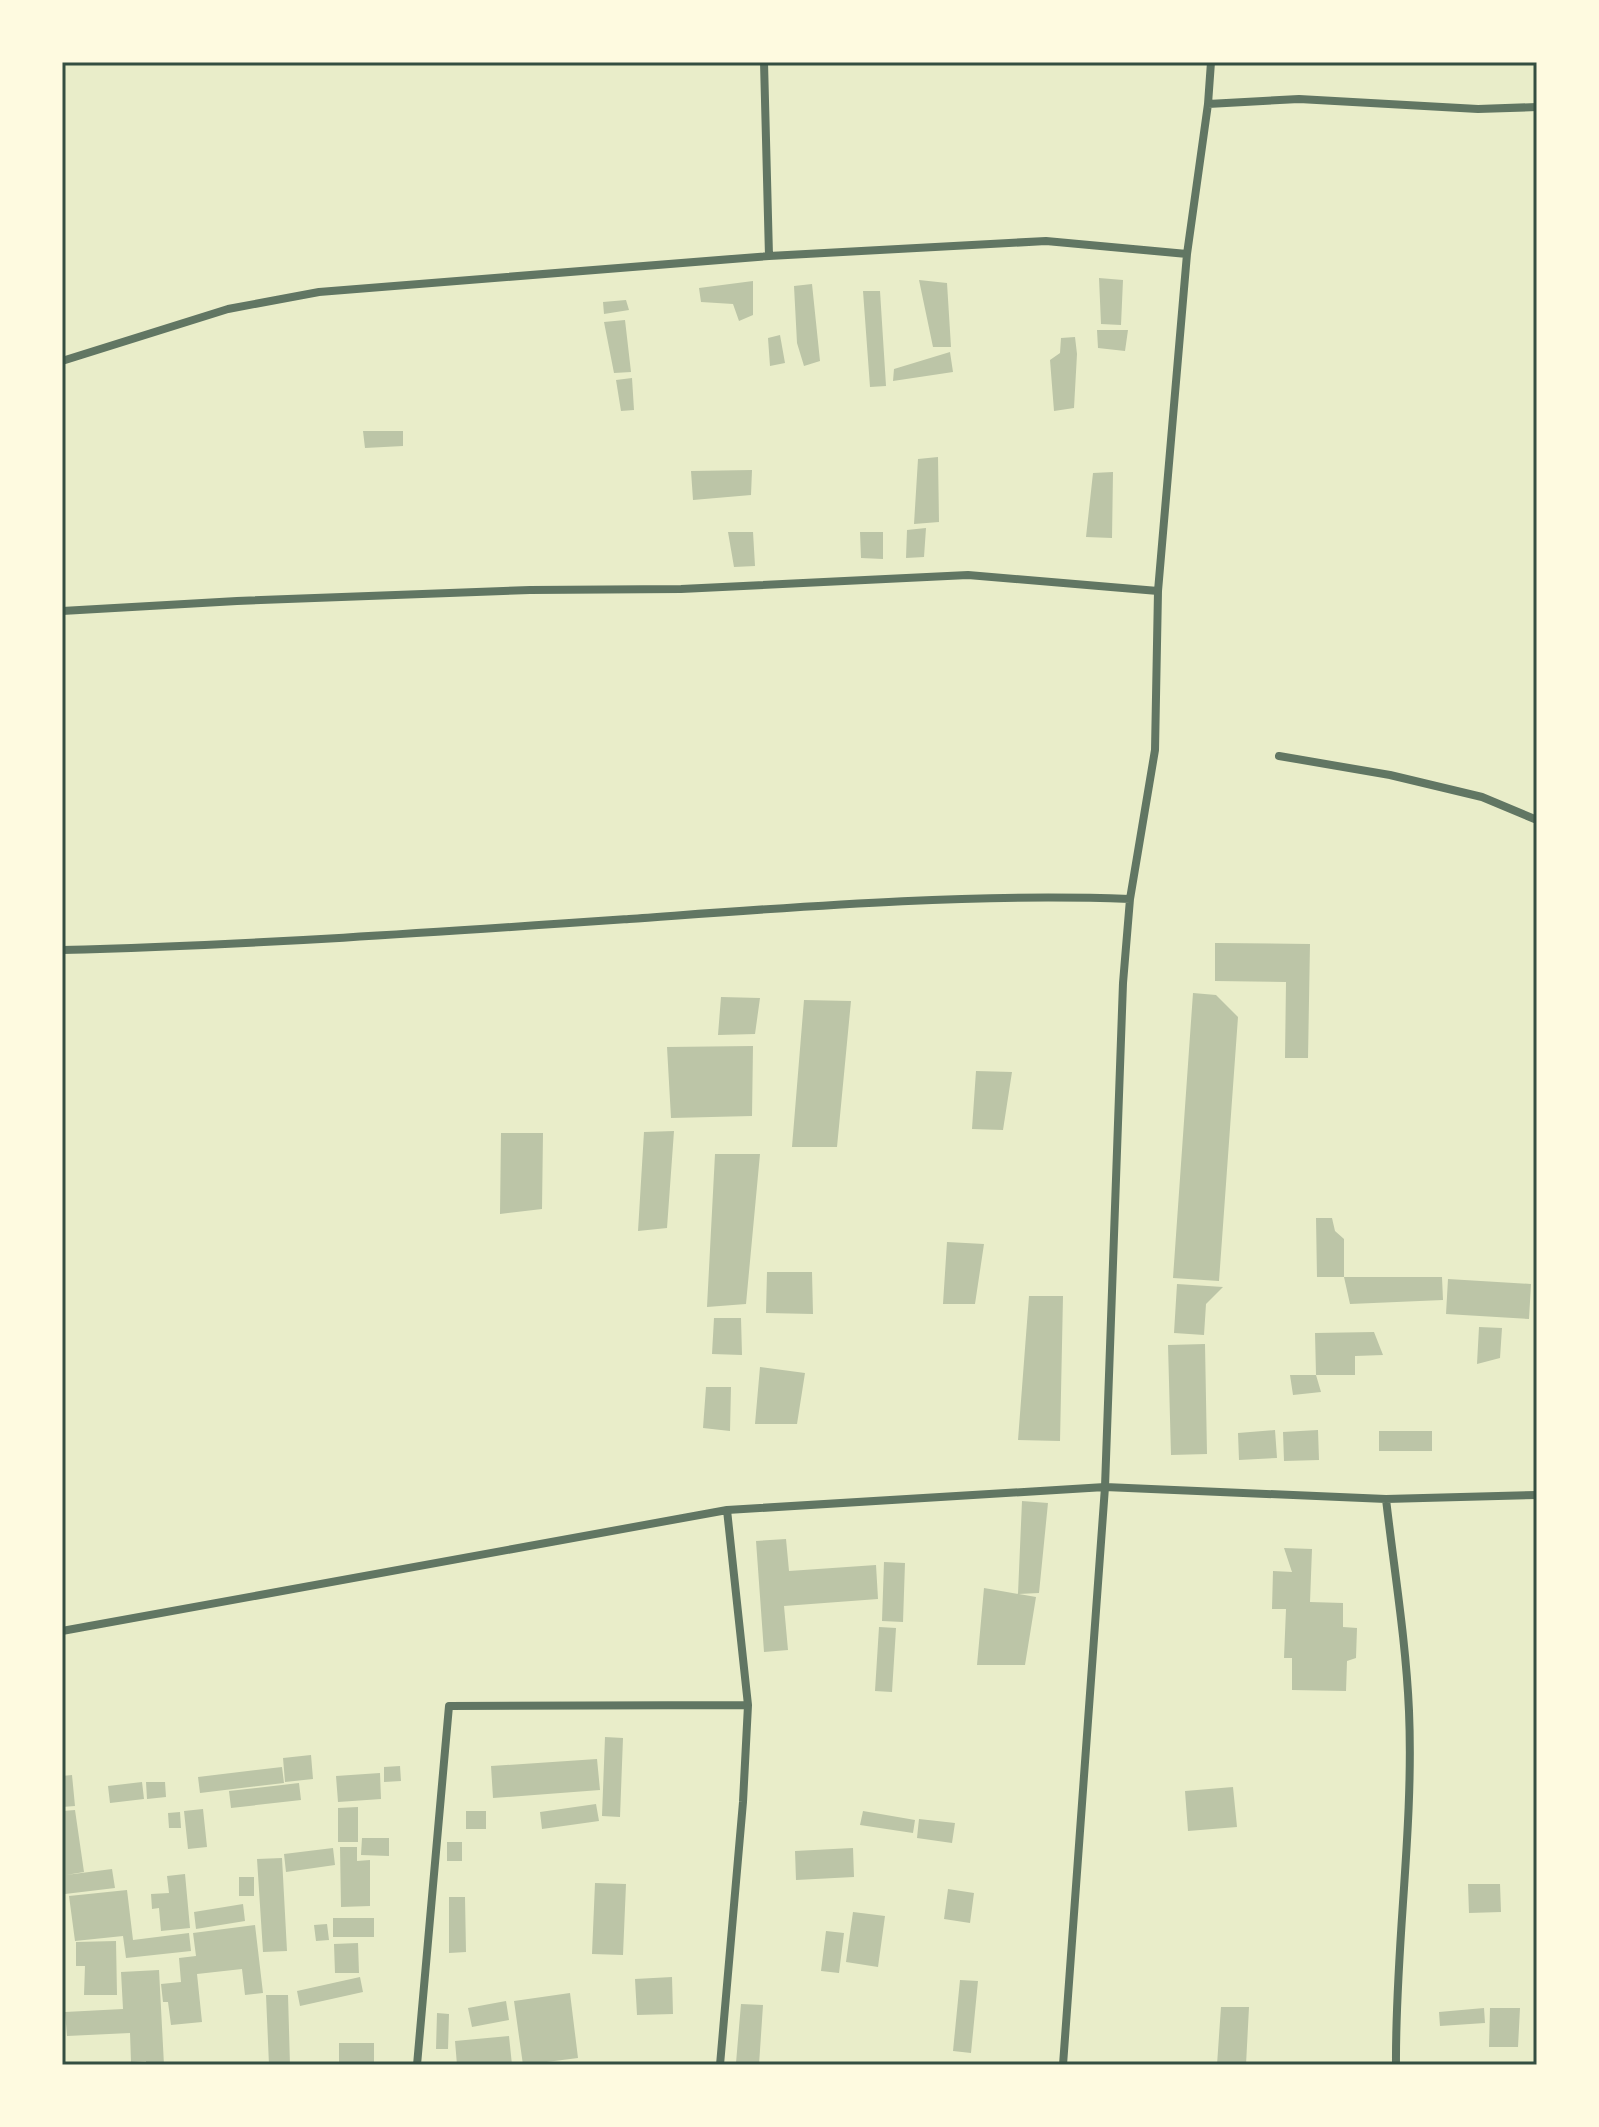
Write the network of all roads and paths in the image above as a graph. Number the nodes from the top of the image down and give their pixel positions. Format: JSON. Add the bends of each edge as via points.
{"nodes":[{"id":1,"x":764,"y":62,"type":"edge"},
{"id":2,"x":1211,"y":62,"type":"edge"},
{"id":3,"x":1208,"y":104,"type":"junction"},
{"id":4,"x":1537,"y":107,"type":"edge"},
{"id":5,"x":1187,"y":254,"type":"junction"},
{"id":6,"x":769,"y":256,"type":"junction"},
{"id":7,"x":62,"y":361,"type":"edge"},
{"id":8,"x":1158,"y":591,"type":"junction"},
{"id":9,"x":62,"y":611,"type":"edge"},
{"id":10,"x":1279,"y":756,"type":"dead end"},
{"id":11,"x":1537,"y":820,"type":"edge"},
{"id":12,"x":1130,"y":899,"type":"junction"},
{"id":13,"x":62,"y":950,"type":"edge"},
{"id":14,"x":1105,"y":1487,"type":"junction"},
{"id":15,"x":1537,"y":1495,"type":"edge"},
{"id":16,"x":1386,"y":1499,"type":"junction"},
{"id":17,"x":727,"y":1510,"type":"junction"},
{"id":18,"x":62,"y":1631,"type":"edge"},
{"id":19,"x":748,"y":1705,"type":"junction"},
{"id":20,"x":417,"y":2065,"type":"edge"},
{"id":21,"x":720,"y":2065,"type":"edge"},
{"id":22,"x":1063,"y":2065,"type":"edge"},
{"id":23,"x":1396,"y":2065,"type":"edge"}],
"edges":[{"from":1,"to":6,"type":"street"},
{"from":2,"to":3,"type":"street"},
{"from":3,"to":4,"type":"street","via":[[1299,99]]},
{"from":3,"to":5,"type":"street"},
{"from":5,"to":6,"type":"street","via":[[1046,241]]},
{"from":5,"to":8,"type":"street"},
{"from":6,"to":7,"type":"street","via":[[319,292],[228,309]]},
{"from":8,"to":9,"type":"street","via":[[968,575]]},
{"from":8,"to":12,"type":"street","via":[[1155,750]]},
{"from":10,"to":11,"type":"street","via":[[1482,797]]},
{"from":12,"to":13,"type":"street","via":[[974,898],[330,940]]},
{"from":12,"to":14,"type":"street"},
{"from":14,"to":16,"type":"street"},
{"from":14,"to":17,"type":"street"},
{"from":14,"to":22,"type":"street"},
{"from":15,"to":16,"type":"street"},
{"from":16,"to":23,"type":"street","via":[[1409,1710]]},
{"from":17,"to":18,"type":"street"},
{"from":17,"to":19,"type":"street"},
{"from":19,"to":20,"type":"street","via":[[449,1706]]},
{"from":19,"to":21,"type":"street"}]}
